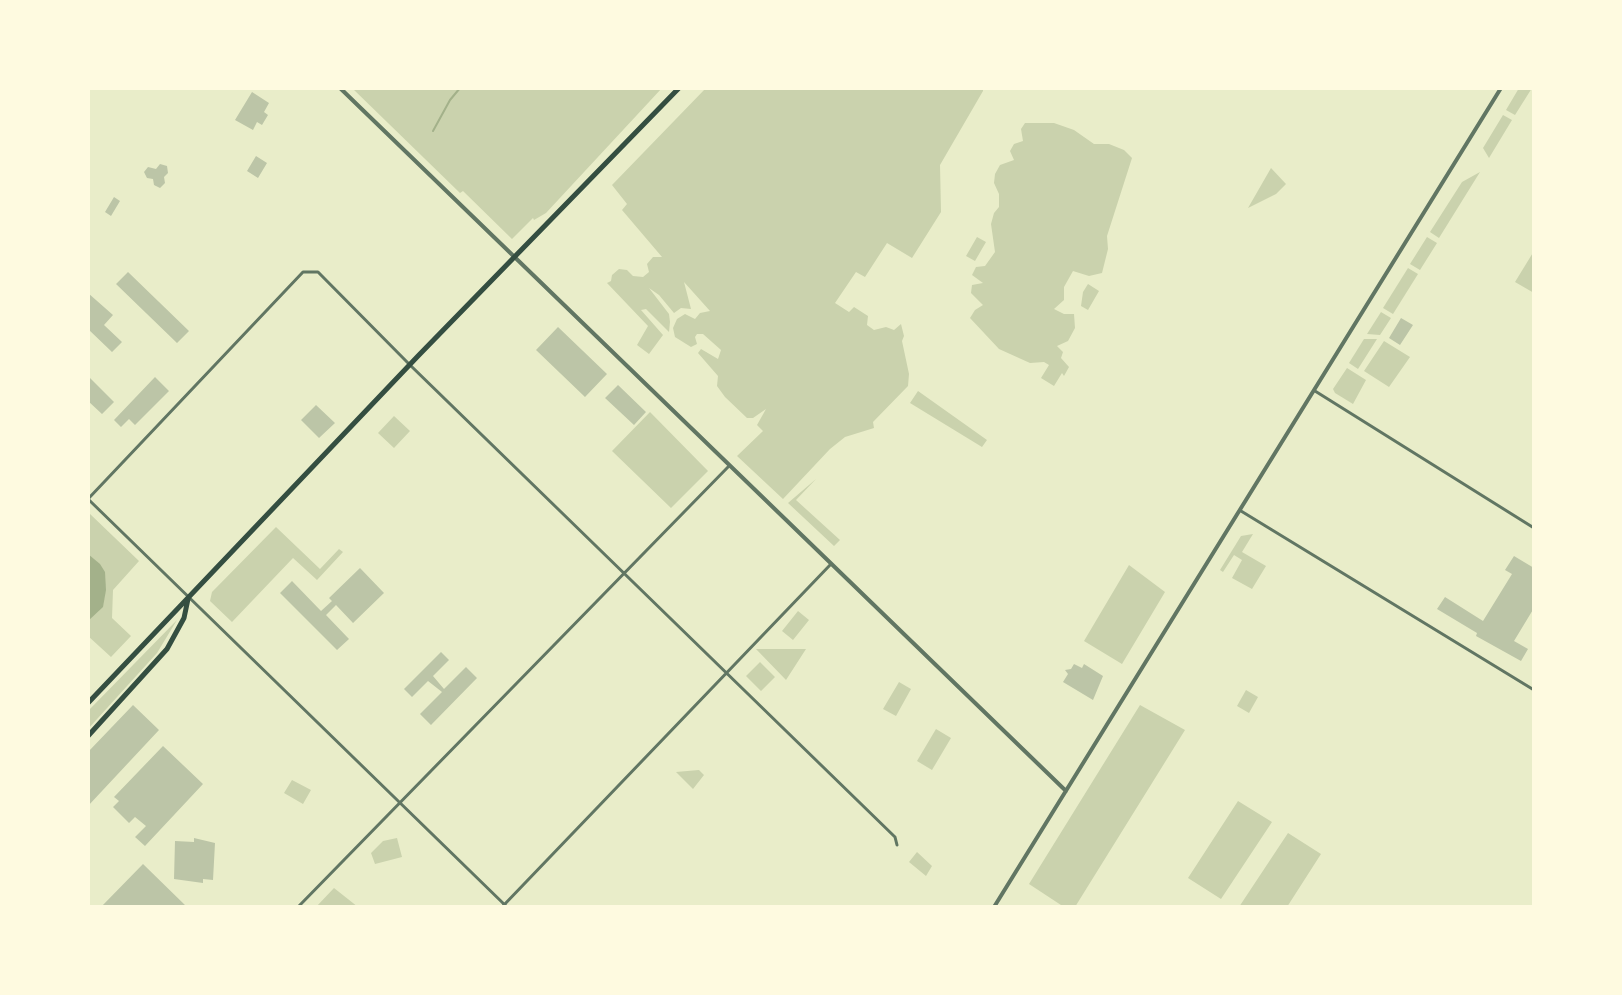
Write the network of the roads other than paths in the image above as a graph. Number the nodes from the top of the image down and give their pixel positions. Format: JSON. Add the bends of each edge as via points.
{"nodes":[{"id":1,"x":340,"y":88,"type":"edge"},
{"id":2,"x":679,"y":88,"type":"edge"},
{"id":3,"x":1501,"y":88,"type":"edge"},
{"id":4,"x":515,"y":259,"type":"junction"},
{"id":5,"x":410,"y":365,"type":"junction"},
{"id":6,"x":1315,"y":391,"type":"junction"},
{"id":7,"x":730,"y":465,"type":"junction"},
{"id":8,"x":88,"y":499,"type":"edge"},
{"id":9,"x":1241,"y":511,"type":"junction"},
{"id":10,"x":1534,"y":528,"type":"edge"},
{"id":11,"x":831,"y":564,"type":"junction"},
{"id":12,"x":624,"y":572,"type":"junction"},
{"id":13,"x":188,"y":598,"type":"junction"},
{"id":14,"x":727,"y":672,"type":"junction"},
{"id":15,"x":1534,"y":690,"type":"edge"},
{"id":16,"x":88,"y":703,"type":"edge"},
{"id":17,"x":88,"y":736,"type":"edge"},
{"id":18,"x":1066,"y":791,"type":"junction"},
{"id":19,"x":401,"y":804,"type":"junction"},
{"id":20,"x":897,"y":845,"type":"dead end"},
{"id":21,"x":505,"y":906,"type":"edge"},
{"id":22,"x":298,"y":907,"type":"edge"},
{"id":23,"x":994,"y":907,"type":"edge"}],
"edges":[{"from":1,"to":4,"type":"street"},
{"from":2,"to":4,"type":"main road"},
{"from":3,"to":6,"type":"street"},
{"from":4,"to":5,"type":"main road"},
{"from":4,"to":7,"type":"street"},
{"from":5,"to":8,"type":"street","via":[[318,272],[303,272]]},
{"from":5,"to":12,"type":"street"},
{"from":5,"to":13,"type":"main road"},
{"from":6,"to":9,"type":"street"},
{"from":6,"to":10,"type":"street"},
{"from":7,"to":11,"type":"street"},
{"from":7,"to":12,"type":"street"},
{"from":8,"to":13,"type":"street"},
{"from":9,"to":15,"type":"street"},
{"from":9,"to":18,"type":"street"},
{"from":11,"to":14,"type":"street"},
{"from":11,"to":18,"type":"street"},
{"from":12,"to":14,"type":"street"},
{"from":12,"to":19,"type":"street"},
{"from":13,"to":16,"type":"main road"},
{"from":13,"to":17,"type":"main road","via":[[167,649]]},
{"from":13,"to":19,"type":"street"},
{"from":14,"to":20,"type":"street","via":[[895,837]]},
{"from":14,"to":21,"type":"street"},
{"from":18,"to":23,"type":"street"},
{"from":19,"to":21,"type":"street"},
{"from":19,"to":22,"type":"street"}]}
